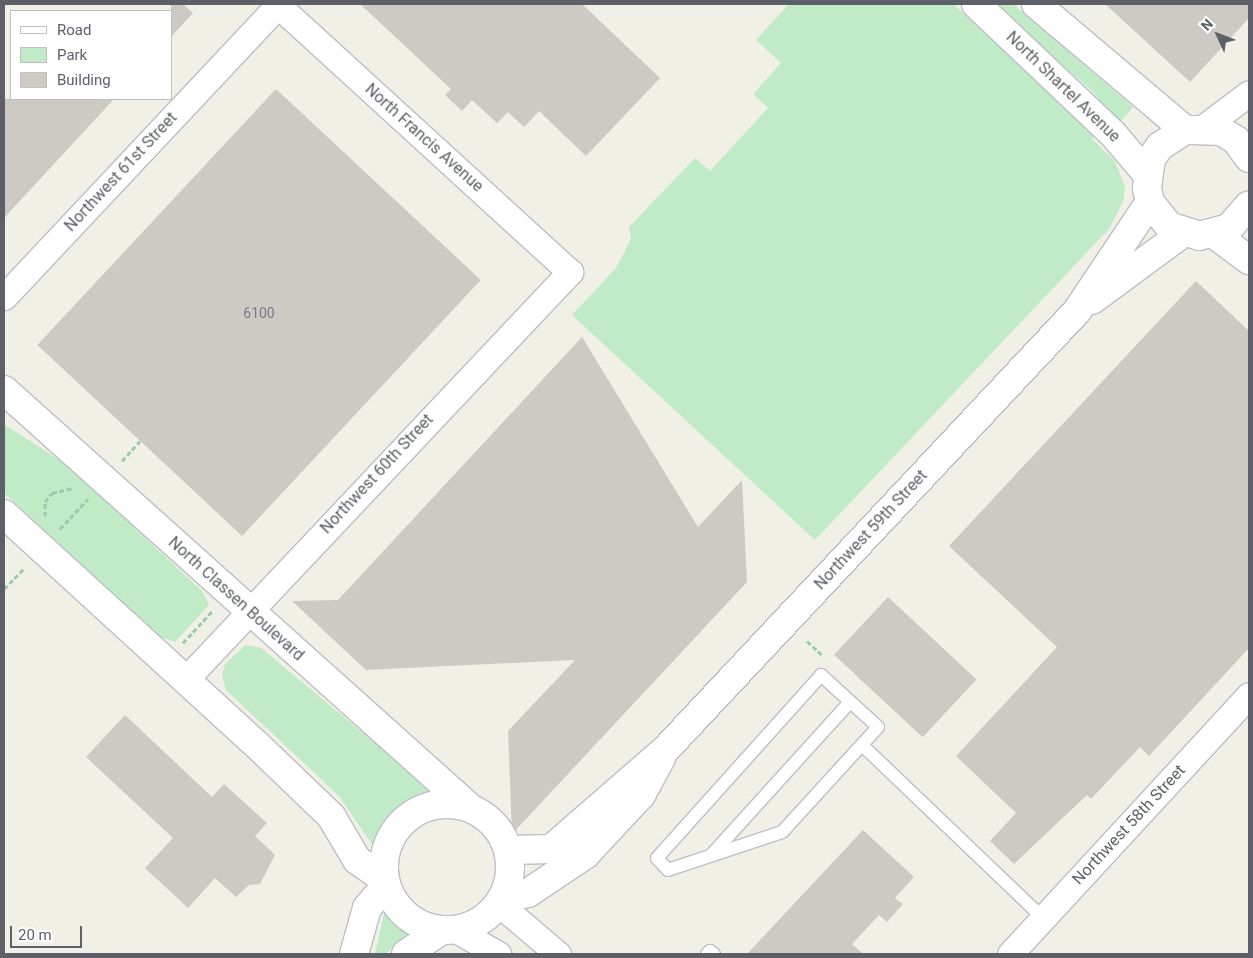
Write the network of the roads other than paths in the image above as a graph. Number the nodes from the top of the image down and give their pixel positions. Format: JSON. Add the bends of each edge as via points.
{"nodes":[{"id":1,"x":279,"y":4,"type":"edge"},
{"id":2,"x":976,"y":4,"type":"edge"},
{"id":3,"x":1036,"y":4,"type":"edge"},
{"id":4,"x":1249,"y":93,"type":"edge"},
{"id":5,"x":1195,"y":128,"type":"junction"},
{"id":6,"x":1248,"y":152,"type":"edge"},
{"id":7,"x":1147,"y":174,"type":"junction"},
{"id":8,"x":1150,"y":202,"type":"junction"},
{"id":9,"x":1249,"y":205,"type":"edge"},
{"id":10,"x":1183,"y":233,"type":"junction"},
{"id":11,"x":1214,"y":234,"type":"junction"},
{"id":12,"x":1249,"y":260,"type":"edge"},
{"id":13,"x":570,"y":272,"type":"joint"},
{"id":14,"x":4,"y":297,"type":"edge"},
{"id":15,"x":1077,"y":311,"type":"junction"},
{"id":16,"x":4,"y":390,"type":"edge"},
{"id":17,"x":4,"y":514,"type":"edge"},
{"id":18,"x":249,"y":610,"type":"junction"},
{"id":19,"x":186,"y":679,"type":"junction"},
{"id":20,"x":1249,"y":695,"type":"edge"},
{"id":21,"x":850,"y":702,"type":"junction"},
{"id":22,"x":862,"y":745,"type":"junction"},
{"id":23,"x":666,"y":749,"type":"junction"},
{"id":24,"x":469,"y":808,"type":"junction"},
{"id":25,"x":508,"y":850,"type":"junction"},
{"id":26,"x":711,"y":855,"type":"junction"},
{"id":27,"x":385,"y":882,"type":"junction"},
{"id":28,"x":499,"y":902,"type":"junction"},
{"id":29,"x":1043,"y":918,"type":"junction"},
{"id":30,"x":448,"y":930,"type":"junction"},
{"id":31,"x":354,"y":954,"type":"edge"},
{"id":32,"x":406,"y":954,"type":"edge"},
{"id":33,"x":498,"y":954,"type":"edge"},
{"id":34,"x":558,"y":954,"type":"edge"},
{"id":35,"x":707,"y":954,"type":"edge"},
{"id":36,"x":714,"y":954,"type":"edge"},
{"id":37,"x":1010,"y":954,"type":"edge"}],
"edges":[{"from":1,"to":13,"type":"street","name":"North Francis Avenue"},
{"from":1,"to":14,"type":"street","name":"Northwest 61st Street"},
{"from":2,"to":7,"type":"street","name":"North Shartel Avenue","via":[[1113,134]]},
{"from":3,"to":5,"type":"street"},
{"from":4,"to":5,"type":"street"},
{"from":5,"to":6,"type":"street","via":[[1236,140]]},
{"from":5,"to":7,"type":"street","via":[[1160,146]]},
{"from":7,"to":8,"type":"street"},
{"from":8,"to":10,"type":"street","via":[[1169,226]]},
{"from":8,"to":15,"type":"street","name":"Northwest 59th Street"},
{"from":9,"to":11,"type":"street","via":[[1235,223]]},
{"from":10,"to":11,"type":"street"},
{"from":10,"to":15,"type":"street","name":"Northwest 59th Street"},
{"from":11,"to":12,"type":"street"},
{"from":13,"to":18,"type":"street","name":"Northwest 60th Street"},
{"from":15,"to":23,"type":"street","name":"Northwest 59th Street"},
{"from":16,"to":18,"type":"street","name":"North Classen Boulevard"},
{"from":17,"to":19,"type":"street"},
{"from":18,"to":19,"type":"street","name":"Northwest 60th Street"},
{"from":18,"to":24,"type":"street","name":"North Classen Boulevard"},
{"from":19,"to":27,"type":"street","via":[[331,816],[357,860]]},
{"from":20,"to":29,"type":"street","name":"Northwest 58th Street"},
{"from":21,"to":22,"type":"lane","via":[[878,728]]},
{"from":21,"to":26,"type":"lane"},
{"from":21,"to":26,"type":"lane","via":[[821,675],[657,858],[668,870]]},
{"from":22,"to":26,"type":"lane","via":[[782,832]]},
{"from":22,"to":29,"type":"lane"},
{"from":23,"to":25,"type":"street","name":"Northwest 59th Street","via":[[551,849]]},
{"from":23,"to":28,"type":"street","name":"Northwest 59th Street","via":[[641,795],[585,855],[528,893]]},
{"from":24,"to":25,"type":"street","name":"North Classen Boulevard","via":[[494,824]]},
{"from":24,"to":27,"type":"street","name":"North Classen Boulevard","via":[[436,804],[406,818],[387,845]]},
{"from":25,"to":28,"type":"street","name":"North Classen Boulevard","via":[[510,876]]},
{"from":27,"to":30,"type":"street","via":[[398,909],[411,920]]},
{"from":27,"to":31,"type":"street","via":[[368,908]]},
{"from":28,"to":30,"type":"street","name":"North Classen Boulevard","via":[[476,923]]},
{"from":28,"to":34,"type":"street"},
{"from":29,"to":37,"type":"street","name":"Northwest 58th Street"},
{"from":30,"to":32,"type":"street","name":"North Classen Boulevard"},
{"from":30,"to":33,"type":"street"},
{"from":35,"to":36,"type":"lane"}]}
